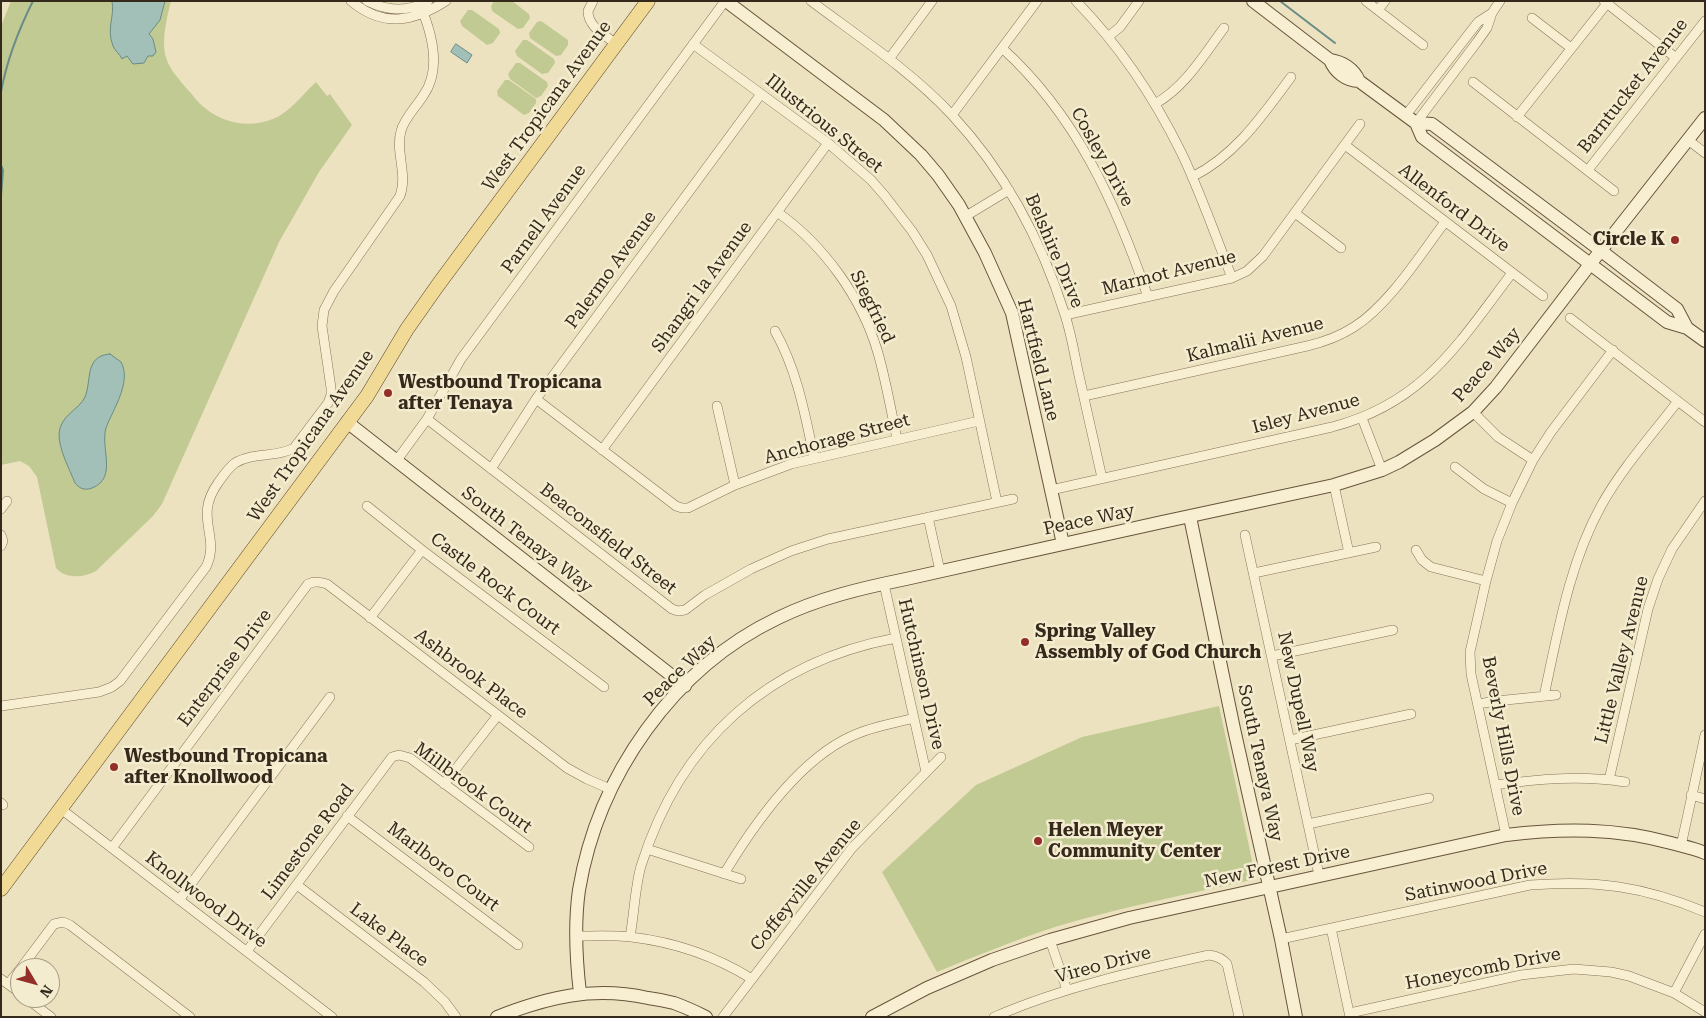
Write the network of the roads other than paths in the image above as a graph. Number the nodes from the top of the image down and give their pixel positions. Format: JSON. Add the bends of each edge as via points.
{"nodes":[{"id":1,"x":351,"y":1,"type":"edge"},
{"id":2,"x":368,"y":1,"type":"edge"},
{"id":3,"x":446,"y":1,"type":"edge"},
{"id":4,"x":648,"y":1,"type":"edge"},
{"id":5,"x":725,"y":1,"type":"edge"},
{"id":6,"x":811,"y":1,"type":"edge"},
{"id":7,"x":932,"y":1,"type":"edge"},
{"id":8,"x":1037,"y":1,"type":"edge"},
{"id":9,"x":1076,"y":1,"type":"edge"},
{"id":10,"x":1139,"y":1,"type":"edge"},
{"id":11,"x":1253,"y":1,"type":"edge"},
{"id":12,"x":1366,"y":1,"type":"edge"},
{"id":13,"x":1384,"y":1,"type":"edge"},
{"id":14,"x":1500,"y":1,"type":"edge"},
{"id":15,"x":1606,"y":2,"type":"edge"},
{"id":16,"x":589,"y":3,"type":"edge"},
{"id":17,"x":824,"y":5,"type":"edge"},
{"id":18,"x":424,"y":7,"type":"edge"},
{"id":19,"x":1378,"y":10,"type":"junction"},
{"id":20,"x":1532,"y":18,"type":"dead end"},
{"id":21,"x":1705,"y":21,"type":"edge"},
{"id":22,"x":1224,"y":28,"type":"dead end"},
{"id":23,"x":1108,"y":37,"type":"junction"},
{"id":24,"x":616,"y":44,"type":"junction"},
{"id":25,"x":693,"y":44,"type":"junction"},
{"id":26,"x":1423,"y":45,"type":"dead end"},
{"id":27,"x":1002,"y":48,"type":"junction"},
{"id":28,"x":1571,"y":48,"type":"junction"},
{"id":29,"x":1676,"y":58,"type":"junction"},
{"id":30,"x":889,"y":59,"type":"junction"},
{"id":31,"x":1291,"y":77,"type":"dead end"},
{"id":32,"x":1472,"y":82,"type":"dead end"},
{"id":33,"x":761,"y":94,"type":"junction"},
{"id":34,"x":1154,"y":104,"type":"junction"},
{"id":35,"x":952,"y":115,"type":"junction"},
{"id":36,"x":1517,"y":117,"type":"junction"},
{"id":37,"x":1705,"y":118,"type":"edge"},
{"id":38,"x":1411,"y":119,"type":"junction"},
{"id":39,"x":1360,"y":124,"type":"dead end"},
{"id":40,"x":1688,"y":140,"type":"junction"},
{"id":41,"x":828,"y":144,"type":"junction"},
{"id":42,"x":1345,"y":145,"type":"junction"},
{"id":43,"x":1705,"y":153,"type":"edge"},
{"id":44,"x":1588,"y":170,"type":"junction"},
{"id":45,"x":1192,"y":177,"type":"junction"},
{"id":46,"x":1009,"y":190,"type":"junction"},
{"id":47,"x":1614,"y":191,"type":"dead end"},
{"id":48,"x":777,"y":212,"type":"junction"},
{"id":49,"x":1295,"y":213,"type":"junction"},
{"id":50,"x":966,"y":216,"type":"junction"},
{"id":51,"x":1445,"y":222,"type":"junction"},
{"id":52,"x":1341,"y":248,"type":"dead end"},
{"id":53,"x":1600,"y":250,"type":"junction"},
{"id":54,"x":1590,"y":263,"type":"junction"},
{"id":55,"x":1512,"y":273,"type":"junction"},
{"id":56,"x":1232,"y":278,"type":"junction"},
{"id":57,"x":1543,"y":296,"type":"dead end"},
{"id":58,"x":1148,"y":297,"type":"junction"},
{"id":59,"x":1065,"y":315,"type":"junction"},
{"id":60,"x":1570,"y":318,"type":"dead end"},
{"id":61,"x":1688,"y":328,"type":"junction"},
{"id":62,"x":775,"y":330,"type":"dead end"},
{"id":63,"x":1705,"y":341,"type":"edge"},
{"id":64,"x":1612,"y":350,"type":"junction"},
{"id":65,"x":1084,"y":396,"type":"junction"},
{"id":66,"x":536,"y":399,"type":"junction"},
{"id":67,"x":1678,"y":401,"type":"junction"},
{"id":68,"x":717,"y":406,"type":"dead end"},
{"id":69,"x":1473,"y":412,"type":"junction"},
{"id":70,"x":1362,"y":418,"type":"junction"},
{"id":71,"x":427,"y":419,"type":"junction"},
{"id":72,"x":979,"y":420,"type":"junction"},
{"id":73,"x":347,"y":422,"type":"junction"},
{"id":74,"x":1705,"y":422,"type":"edge"},
{"id":75,"x":897,"y":439,"type":"junction"},
{"id":76,"x":602,"y":450,"type":"junction"},
{"id":77,"x":814,"y":457,"type":"junction"},
{"id":78,"x":397,"y":460,"type":"junction"},
{"id":79,"x":1533,"y":460,"type":"junction"},
{"id":80,"x":1455,"y":467,"type":"dead end"},
{"id":81,"x":491,"y":469,"type":"junction"},
{"id":82,"x":1382,"y":470,"type":"junction"},
{"id":83,"x":1102,"y":478,"type":"junction"},
{"id":84,"x":735,"y":485,"type":"junction"},
{"id":85,"x":1334,"y":485,"type":"junction"},
{"id":86,"x":1051,"y":490,"type":"junction"},
{"id":87,"x":1014,"y":499,"type":"dead end"},
{"id":88,"x":1705,"y":501,"type":"edge"},
{"id":89,"x":997,"y":502,"type":"junction"},
{"id":90,"x":1512,"y":503,"type":"junction"},
{"id":91,"x":367,"y":506,"type":"dead end"},
{"id":92,"x":1190,"y":516,"type":"junction"},
{"id":93,"x":928,"y":517,"type":"junction"},
{"id":94,"x":1,"y":535,"type":"edge"},
{"id":95,"x":1245,"y":535,"type":"dead end"},
{"id":96,"x":1063,"y":544,"type":"junction"},
{"id":97,"x":1,"y":546,"type":"edge"},
{"id":98,"x":1376,"y":547,"type":"dead end"},
{"id":99,"x":422,"y":550,"type":"junction"},
{"id":100,"x":1416,"y":550,"type":"dead end"},
{"id":101,"x":1348,"y":553,"type":"junction"},
{"id":102,"x":940,"y":571,"type":"junction"},
{"id":103,"x":1254,"y":573,"type":"junction"},
{"id":104,"x":1486,"y":581,"type":"junction"},
{"id":105,"x":313,"y":582,"type":"joint"},
{"id":106,"x":884,"y":584,"type":"junction"},
{"id":107,"x":370,"y":618,"type":"junction"},
{"id":108,"x":1393,"y":630,"type":"dead end"},
{"id":109,"x":896,"y":638,"type":"junction"},
{"id":110,"x":1272,"y":656,"type":"junction"},
{"id":111,"x":685,"y":686,"type":"junction"},
{"id":112,"x":604,"y":687,"type":"dead end"},
{"id":113,"x":1556,"y":695,"type":"dead end"},
{"id":114,"x":1544,"y":696,"type":"junction"},
{"id":115,"x":330,"y":697,"type":"dead end"},
{"id":116,"x":1478,"y":704,"type":"junction"},
{"id":117,"x":1,"y":706,"type":"edge"},
{"id":118,"x":1411,"y":714,"type":"dead end"},
{"id":119,"x":498,"y":715,"type":"junction"},
{"id":120,"x":914,"y":718,"type":"junction"},
{"id":121,"x":1705,"y":735,"type":"edge"},
{"id":122,"x":1290,"y":740,"type":"junction"},
{"id":123,"x":399,"y":755,"type":"joint"},
{"id":124,"x":941,"y":758,"type":"dead end"},
{"id":125,"x":926,"y":772,"type":"junction"},
{"id":126,"x":1609,"y":780,"type":"junction"},
{"id":127,"x":1624,"y":782,"type":"dead end"},
{"id":128,"x":444,"y":784,"type":"junction"},
{"id":129,"x":1495,"y":785,"type":"junction"},
{"id":130,"x":610,"y":789,"type":"junction"},
{"id":131,"x":1691,"y":795,"type":"junction"},
{"id":132,"x":1430,"y":798,"type":"dead end"},
{"id":133,"x":1705,"y":799,"type":"edge"},
{"id":134,"x":61,"y":809,"type":"junction"},
{"id":135,"x":347,"y":816,"type":"junction"},
{"id":136,"x":1308,"y":824,"type":"junction"},
{"id":137,"x":1506,"y":835,"type":"junction"},
{"id":138,"x":1681,"y":846,"type":"junction"},
{"id":139,"x":529,"y":847,"type":"dead end"},
{"id":140,"x":112,"y":848,"type":"junction"},
{"id":141,"x":647,"y":849,"type":"junction"},
{"id":142,"x":1705,"y":853,"type":"edge"},
{"id":143,"x":724,"y":874,"type":"junction"},
{"id":144,"x":1319,"y":876,"type":"junction"},
{"id":145,"x":741,"y":879,"type":"dead end"},
{"id":146,"x":297,"y":884,"type":"junction"},
{"id":147,"x":1270,"y":886,"type":"junction"},
{"id":148,"x":1,"y":889,"type":"edge"},
{"id":149,"x":179,"y":900,"type":"junction"},
{"id":150,"x":1705,"y":912,"type":"edge"},
{"id":151,"x":1331,"y":928,"type":"junction"},
{"id":152,"x":1705,"y":934,"type":"edge"},
{"id":153,"x":576,"y":936,"type":"junction"},
{"id":154,"x":630,"y":937,"type":"junction"},
{"id":155,"x":1281,"y":939,"type":"junction"},
{"id":156,"x":1050,"y":940,"type":"junction"},
{"id":157,"x":518,"y":945,"type":"dead end"},
{"id":158,"x":247,"y":951,"type":"junction"},
{"id":159,"x":28,"y":958,"type":"edge"},
{"id":160,"x":752,"y":979,"type":"junction"},
{"id":161,"x":1067,"y":990,"type":"junction"},
{"id":162,"x":580,"y":993,"type":"junction"},
{"id":163,"x":1674,"y":993,"type":"junction"},
{"id":164,"x":39,"y":1008,"type":"edge"},
{"id":165,"x":1705,"y":1012,"type":"edge"},
{"id":166,"x":1350,"y":1015,"type":"edge"},
{"id":167,"x":51,"y":1017,"type":"edge"},
{"id":168,"x":190,"y":1017,"type":"edge"},
{"id":169,"x":332,"y":1017,"type":"edge"},
{"id":170,"x":456,"y":1017,"type":"edge"},
{"id":171,"x":497,"y":1017,"type":"edge"},
{"id":172,"x":706,"y":1017,"type":"edge"},
{"id":173,"x":723,"y":1017,"type":"edge"},
{"id":174,"x":872,"y":1017,"type":"edge"},
{"id":175,"x":994,"y":1017,"type":"edge"},
{"id":176,"x":1239,"y":1017,"type":"edge"},
{"id":177,"x":1296,"y":1017,"type":"edge"}],
"edges":[{"from":1,"to":18,"type":"street","via":[[372,14],[389,19],[405,19]]},
{"from":2,"to":18,"type":"street","via":[[397,10]]},
{"from":3,"to":18,"type":"street"},
{"from":4,"to":24,"type":"main road","name":"West Tropicana Avenue"},
{"from":5,"to":25,"type":"street","name":"Parnell Avenue"},
{"from":5,"to":50,"type":"street","name":"Hartfield Lane","via":[[884,120],[932,168]]},
{"from":6,"to":17,"type":"street","name":"Belshire Drive"},
{"from":7,"to":30,"type":"street"},
{"from":8,"to":27,"type":"street"},
{"from":9,"to":23,"type":"street"},
{"from":10,"to":23,"type":"street","via":[[1120,27]]},
{"from":11,"to":38,"type":"street","via":[[1330,60],[1340,62],[1356,73],[1359,81]]},
{"from":12,"to":19,"type":"street"},
{"from":13,"to":19,"type":"street"},
{"from":14,"to":38,"type":"street","via":[[1477,42]]},
{"from":15,"to":28,"type":"street"},
{"from":15,"to":29,"type":"street"},
{"from":16,"to":24,"type":"street","via":[[588,15],[593,26]]},
{"from":17,"to":30,"type":"street","name":"Belshire Drive"},
{"from":18,"to":117,"type":"street","via":[[432,43],[433,75],[427,92],[400,131],[402,191],[334,291],[322,315],[331,388],[328,403],[294,448],[246,458],[225,472],[208,501],[206,515],[211,548],[206,567],[120,681],[99,692]]},
{"from":19,"to":26,"type":"street"},
{"from":20,"to":28,"type":"street"},
{"from":21,"to":29,"type":"street","name":"Barntucket Avenue"},
{"from":22,"to":34,"type":"street","via":[[1184,82]]},
{"from":23,"to":34,"type":"street"},
{"from":24,"to":73,"type":"main road","name":"West Tropicana Avenue","via":[[433,292]]},
{"from":25,"to":33,"type":"street","name":"Illustrious Street"},
{"from":25,"to":71,"type":"street","name":"Parnell Avenue","via":[[461,359]]},
{"from":27,"to":35,"type":"street"},
{"from":27,"to":58,"type":"street","name":"Cosley Drive","via":[[1023,67],[1058,109],[1094,168],[1108,193]]},
{"from":28,"to":36,"type":"street"},
{"from":29,"to":44,"type":"street","name":"Barntucket Avenue"},
{"from":30,"to":35,"type":"street","name":"Belshire Drive"},
{"from":31,"to":45,"type":"street","via":[[1246,136],[1219,161]]},
{"from":32,"to":36,"type":"street"},
{"from":33,"to":41,"type":"street","name":"Illustrious Street"},
{"from":33,"to":66,"type":"street","name":"Palermo Avenue"},
{"from":34,"to":45,"type":"street"},
{"from":35,"to":46,"type":"street","name":"Belshire Drive"},
{"from":36,"to":44,"type":"street"},
{"from":37,"to":40,"type":"street","name":"Peace Way"},
{"from":38,"to":53,"type":"street","via":[[1432,124]]},
{"from":38,"to":54,"type":"street","via":[[1422,137]]},
{"from":39,"to":42,"type":"street","name":"Marmot Avenue"},
{"from":40,"to":43,"type":"street"},
{"from":40,"to":53,"type":"street","name":"Peace Way"},
{"from":41,"to":48,"type":"street","name":"Shangri la Avenue"},
{"from":41,"to":72,"type":"street","name":"Illustrious Street","via":[[871,180],[927,255],[951,306]]},
{"from":42,"to":49,"type":"street","name":"Marmot Avenue"},
{"from":42,"to":51,"type":"street","name":"Allenford Drive"},
{"from":44,"to":47,"type":"street"},
{"from":45,"to":56,"type":"street"},
{"from":46,"to":50,"type":"street"},
{"from":46,"to":59,"type":"street","name":"Belshire Drive","via":[[1046,264]]},
{"from":48,"to":75,"type":"street","name":"Siegfried","via":[[816,244],[846,283],[873,340]]},
{"from":48,"to":76,"type":"street","name":"Shangri la Avenue"},
{"from":49,"to":52,"type":"street"},
{"from":49,"to":56,"type":"street","name":"Marmot Avenue","via":[[1258,262]]},
{"from":50,"to":86,"type":"street","name":"Hartfield Lane","via":[[1012,313]]},
{"from":51,"to":55,"type":"street","name":"Allenford Drive"},
{"from":51,"to":65,"type":"street","name":"Kalmalii Avenue","via":[[1383,304],[1339,335],[1307,346]]},
{"from":53,"to":54,"type":"street","name":"Peace Way"},
{"from":53,"to":61,"type":"street","via":[[1677,309]]},
{"from":54,"to":61,"type":"street","via":[[1667,322]]},
{"from":54,"to":69,"type":"street","name":"Peace Way","via":[[1496,387]]},
{"from":55,"to":57,"type":"street","name":"Allenford Drive"},
{"from":55,"to":70,"type":"street","name":"Isley Avenue","via":[[1454,350],[1430,375],[1391,403]]},
{"from":56,"to":58,"type":"street","name":"Marmot Avenue"},
{"from":58,"to":59,"type":"street","name":"Marmot Avenue"},
{"from":59,"to":65,"type":"street","name":"Belshire Drive"},
{"from":60,"to":64,"type":"street"},
{"from":61,"to":63,"type":"street"},
{"from":62,"to":77,"type":"street","via":[[797,380]]},
{"from":64,"to":67,"type":"street"},
{"from":64,"to":79,"type":"street","name":"Beverly Hills Drive"},
{"from":65,"to":83,"type":"street","name":"Belshire Drive"},
{"from":66,"to":76,"type":"street","name":"Anchorage Street"},
{"from":66,"to":81,"type":"street","name":"Palermo Avenue"},
{"from":67,"to":74,"type":"street"},
{"from":67,"to":114,"type":"street","via":[[1617,480],[1584,541],[1567,593]]},
{"from":68,"to":84,"type":"street"},
{"from":69,"to":79,"type":"street","via":[[1498,438]]},
{"from":69,"to":82,"type":"street","name":"Peace Way","via":[[1435,440]]},
{"from":70,"to":82,"type":"street"},
{"from":70,"to":83,"type":"street","name":"Isley Avenue"},
{"from":71,"to":78,"type":"street","name":"Parnell Avenue"},
{"from":71,"to":81,"type":"street","name":"Beaconsfield Street"},
{"from":72,"to":75,"type":"street","name":"Anchorage Street"},
{"from":72,"to":89,"type":"street","name":"Illustrious Street"},
{"from":73,"to":78,"type":"street","name":"South Tenaya Way"},
{"from":73,"to":134,"type":"main road","name":"West Tropicana Avenue"},
{"from":75,"to":77,"type":"street","name":"Anchorage Street"},
{"from":76,"to":84,"type":"street","name":"Anchorage Street","via":[[682,508]]},
{"from":77,"to":84,"type":"street","name":"Anchorage Street"},
{"from":78,"to":111,"type":"street","name":"South Tenaya Way"},
{"from":79,"to":90,"type":"street","name":"Beverly Hills Drive"},
{"from":80,"to":90,"type":"street","via":[[1484,489]]},
{"from":81,"to":93,"type":"street","name":"Beaconsfield Street","via":[[678,611],[685,610],[751,568],[791,551],[828,539]]},
{"from":82,"to":85,"type":"street","name":"Peace Way"},
{"from":83,"to":86,"type":"street","name":"Isley Avenue"},
{"from":85,"to":92,"type":"street","name":"Peace Way"},
{"from":85,"to":101,"type":"street"},
{"from":86,"to":96,"type":"street","name":"Hartfield Lane"},
{"from":87,"to":89,"type":"street","name":"Beaconsfield Street"},
{"from":88,"to":126,"type":"street","name":"Little Valley Avenue","via":[[1672,549],[1658,579],[1648,609]]},
{"from":89,"to":93,"type":"street","name":"Beaconsfield Street"},
{"from":90,"to":104,"type":"street","name":"Beverly Hills Drive"},
{"from":91,"to":99,"type":"street","name":"Castle Rock Court"},
{"from":92,"to":96,"type":"street","name":"Peace Way"},
{"from":92,"to":147,"type":"street","name":"South Tenaya Way"},
{"from":93,"to":102,"type":"street"},
{"from":94,"to":97,"type":"street"},
{"from":95,"to":103,"type":"street","name":"New Dupell Way"},
{"from":96,"to":102,"type":"street","name":"Peace Way"},
{"from":98,"to":101,"type":"street"},
{"from":99,"to":107,"type":"street"},
{"from":99,"to":112,"type":"street","name":"Castle Rock Court"},
{"from":100,"to":104,"type":"street","via":[[1431,567]]},
{"from":101,"to":103,"type":"street"},
{"from":102,"to":106,"type":"street","name":"Peace Way"},
{"from":103,"to":110,"type":"street","name":"New Dupell Way"},
{"from":104,"to":116,"type":"street","name":"Beverly Hills Drive","via":[[1470,652]]},
{"from":105,"to":107,"type":"street","name":"Ashbrook Place","via":[[327,584]]},
{"from":105,"to":140,"type":"street","name":"Enterprise Drive","via":[[308,584]]},
{"from":106,"to":109,"type":"street","name":"Hutchinson Drive"},
{"from":106,"to":111,"type":"street","name":"Peace Way","via":[[829,597],[779,617],[716,656]]},
{"from":107,"to":119,"type":"street","name":"Ashbrook Place"},
{"from":108,"to":110,"type":"street"},
{"from":109,"to":120,"type":"street","name":"Hutchinson Drive"},
{"from":109,"to":141,"type":"street","via":[[833,654],[799,669],[742,708],[698,752],[676,784],[658,818]]},
{"from":110,"to":122,"type":"street","name":"New Dupell Way"},
{"from":111,"to":130,"type":"street","name":"Peace Way","via":[[641,736]]},
{"from":113,"to":114,"type":"street"},
{"from":114,"to":116,"type":"street"},
{"from":115,"to":149,"type":"street"},
{"from":116,"to":129,"type":"street","name":"Beverly Hills Drive"},
{"from":118,"to":122,"type":"street"},
{"from":119,"to":128,"type":"street"},
{"from":119,"to":130,"type":"street","name":"Ashbrook Place","via":[[567,768]]},
{"from":120,"to":125,"type":"street","name":"Hutchinson Drive"},
{"from":120,"to":143,"type":"street","via":[[859,733],[838,743],[814,761],[769,806]]},
{"from":121,"to":131,"type":"street"},
{"from":122,"to":136,"type":"street","name":"New Dupell Way"},
{"from":123,"to":128,"type":"street","name":"Millbrook Court","via":[[410,758]]},
{"from":123,"to":135,"type":"street","name":"Limestone Road","via":[[392,757]]},
{"from":124,"to":125,"type":"street","name":"Coffeyville Avenue"},
{"from":125,"to":160,"type":"street","name":"Coffeyville Avenue","via":[[852,848]]},
{"from":126,"to":127,"type":"street"},
{"from":126,"to":129,"type":"street","via":[[1538,779]]},
{"from":128,"to":139,"type":"street","name":"Millbrook Court"},
{"from":129,"to":137,"type":"street","name":"Beverly Hills Drive"},
{"from":130,"to":153,"type":"street","name":"Peace Way","via":[[591,840],[579,892]]},
{"from":131,"to":133,"type":"street"},
{"from":131,"to":138,"type":"street"},
{"from":132,"to":136,"type":"street"},
{"from":134,"to":140,"type":"street","name":"Knollwood Drive"},
{"from":134,"to":148,"type":"main road","name":"West Tropicana Avenue"},
{"from":135,"to":146,"type":"street","name":"Limestone Road"},
{"from":135,"to":157,"type":"street","name":"Marlboro Court"},
{"from":136,"to":144,"type":"street","name":"New Dupell Way"},
{"from":137,"to":138,"type":"street","name":"New Forest Drive","via":[[1544,830],[1599,830]]},
{"from":137,"to":144,"type":"street","name":"New Forest Drive"},
{"from":138,"to":142,"type":"street","name":"New Forest Drive"},
{"from":140,"to":149,"type":"street","name":"Knollwood Drive"},
{"from":141,"to":143,"type":"street"},
{"from":141,"to":154,"type":"street"},
{"from":143,"to":145,"type":"street"},
{"from":144,"to":147,"type":"street","name":"New Forest Drive"},
{"from":146,"to":158,"type":"street","name":"Limestone Road"},
{"from":146,"to":170,"type":"street","name":"Lake Place","via":[[424,982]]},
{"from":147,"to":155,"type":"street","name":"South Tenaya Way"},
{"from":147,"to":156,"type":"street","name":"New Forest Drive","via":[[1129,918]]},
{"from":149,"to":158,"type":"street","name":"Knollwood Drive"},
{"from":150,"to":151,"type":"street","name":"Satinwood Drive","via":[[1636,889],[1563,883],[1530,885]]},
{"from":151,"to":155,"type":"street","name":"Satinwood Drive"},
{"from":151,"to":166,"type":"street"},
{"from":152,"to":163,"type":"street"},
{"from":153,"to":154,"type":"street"},
{"from":153,"to":162,"type":"street","name":"Peace Way"},
{"from":154,"to":160,"type":"street","via":[[701,953]]},
{"from":155,"to":177,"type":"street","name":"South Tenaya Way"},
{"from":156,"to":161,"type":"street"},
{"from":156,"to":174,"type":"street","name":"New Forest Drive","via":[[927,988]]},
{"from":158,"to":169,"type":"street","name":"Knollwood Drive"},
{"from":159,"to":168,"type":"street","via":[[54,924],[63,922]]},
{"from":160,"to":173,"type":"street","name":"Coffeyville Avenue"},
{"from":161,"to":175,"type":"street","name":"Vireo Drive"},
{"from":161,"to":176,"type":"street","name":"Vireo Drive","via":[[1121,975],[1216,956],[1227,964]]},
{"from":162,"to":171,"type":"street","via":[[527,1005]]},
{"from":162,"to":172,"type":"street","via":[[630,994],[674,1003]]},
{"from":163,"to":165,"type":"street","name":"Honeycomb Drive"},
{"from":163,"to":166,"type":"street","name":"Honeycomb Drive","via":[[1611,972],[1555,970],[1521,974]]},
{"from":164,"to":167,"type":"street"}]}
